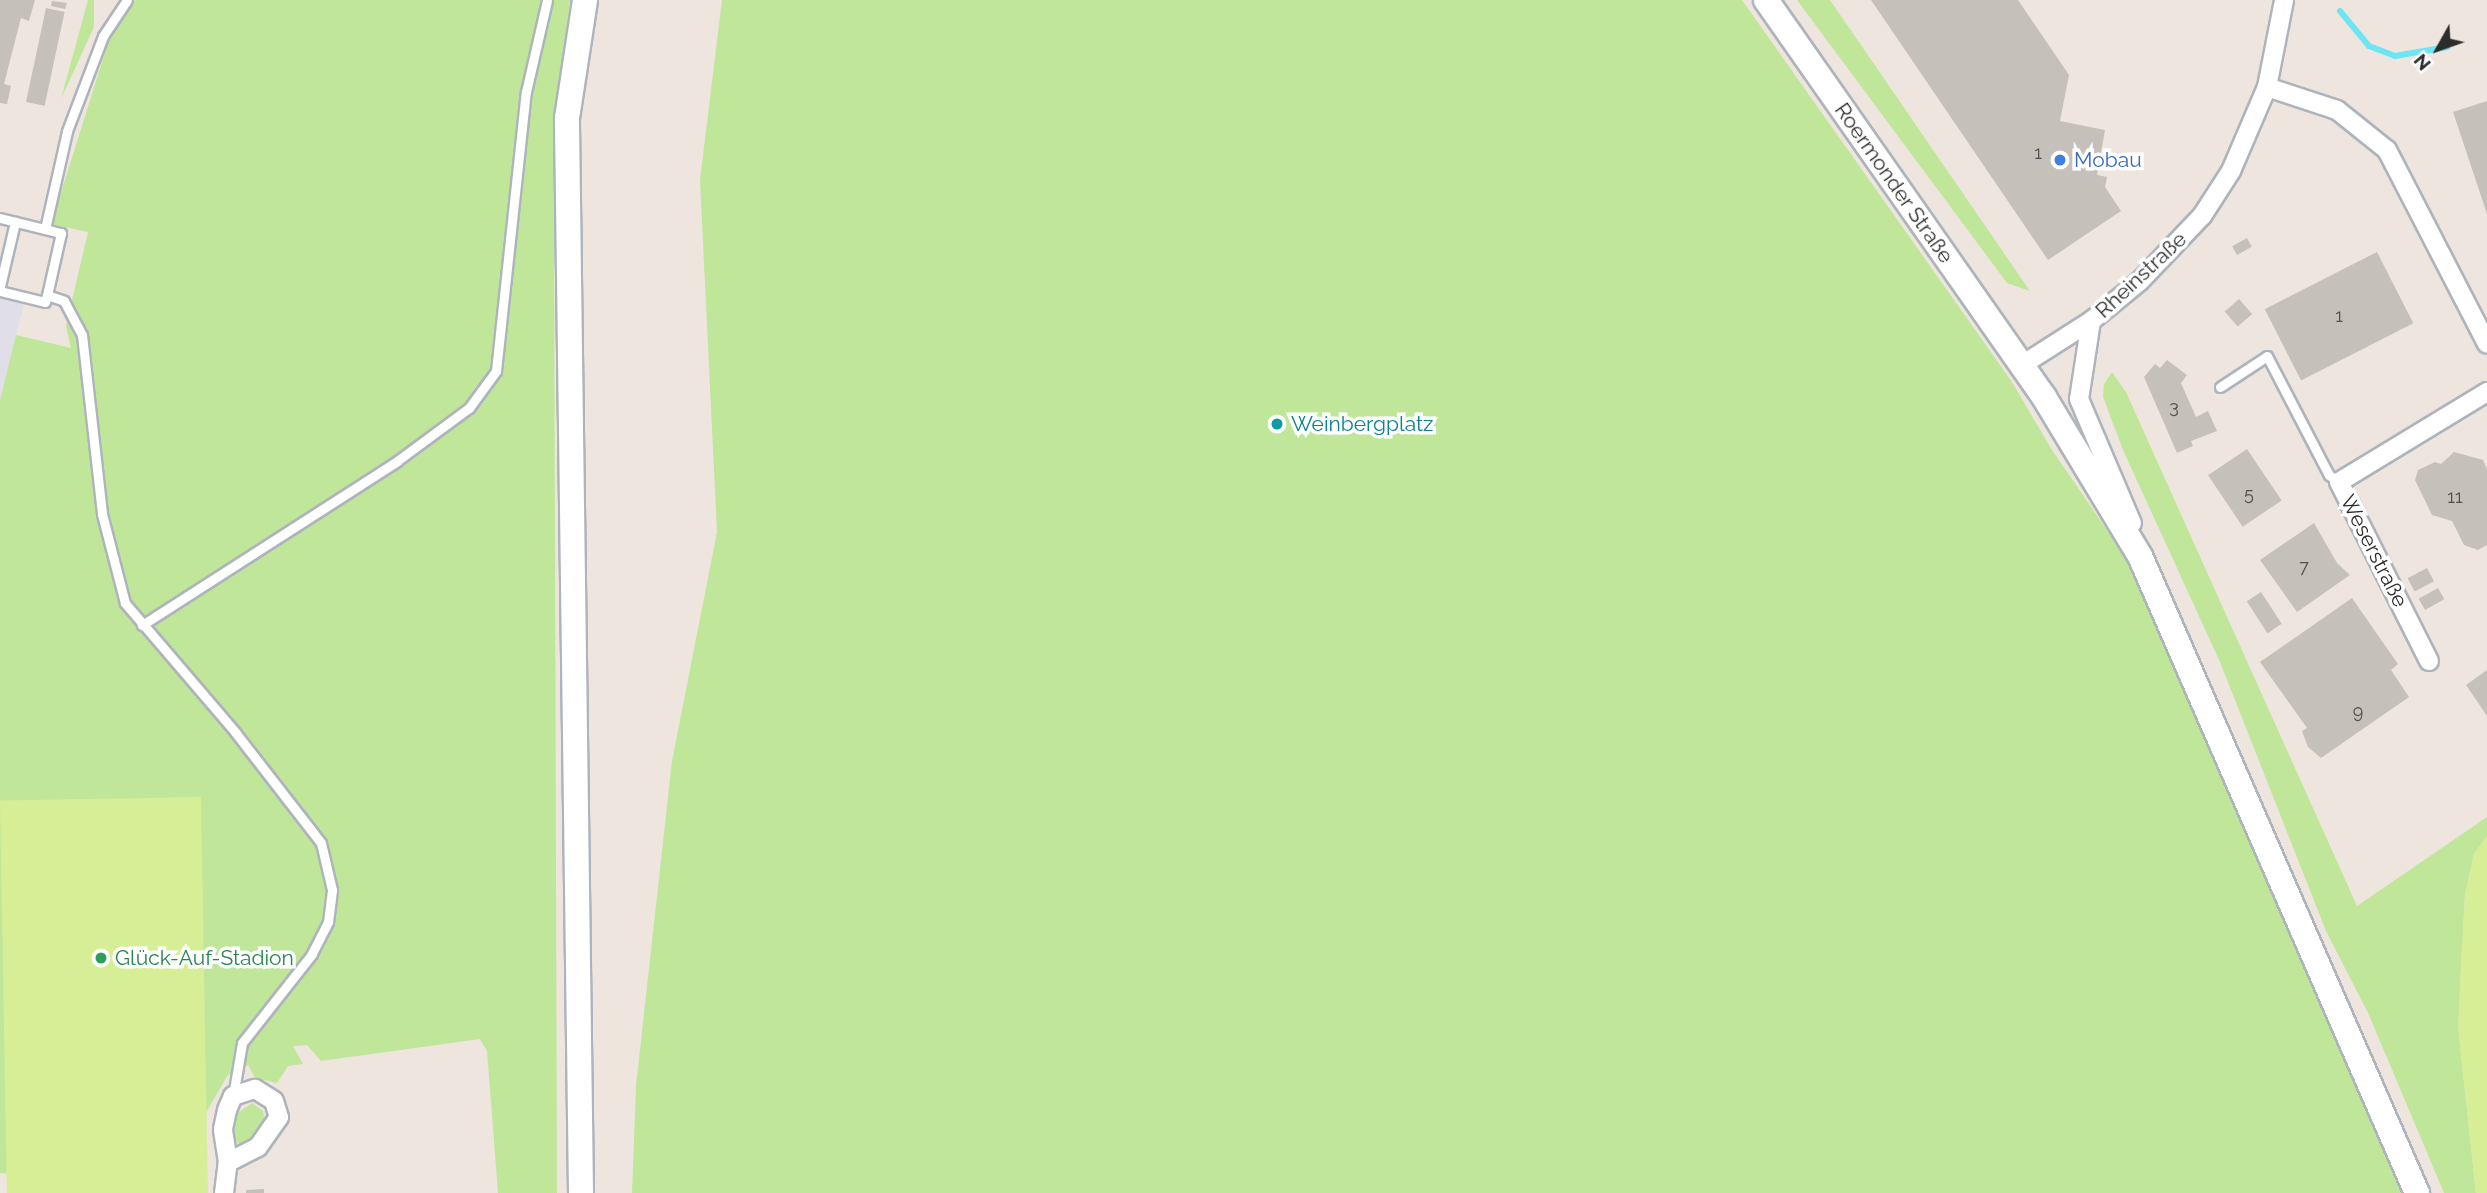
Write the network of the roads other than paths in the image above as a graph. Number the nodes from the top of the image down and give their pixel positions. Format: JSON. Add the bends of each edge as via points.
{"nodes":[{"id":1,"x":127,"y":0,"type":"edge"},
{"id":2,"x":547,"y":0,"type":"edge"},
{"id":3,"x":585,"y":0,"type":"edge"},
{"id":4,"x":1766,"y":0,"type":"edge"},
{"id":5,"x":2284,"y":0,"type":"edge"},
{"id":6,"x":2267,"y":87,"type":"junction"},
{"id":7,"x":0,"y":218,"type":"edge"},
{"id":8,"x":15,"y":222,"type":"junction"},
{"id":9,"x":45,"y":229,"type":"junction"},
{"id":10,"x":0,"y":286,"type":"edge"},
{"id":11,"x":0,"y":291,"type":"edge"},
{"id":12,"x":47,"y":295,"type":"junction"},
{"id":13,"x":2091,"y":321,"type":"junction"},
{"id":14,"x":2487,"y":344,"type":"edge"},
{"id":15,"x":2022,"y":365,"type":"junction"},
{"id":16,"x":2220,"y":387,"type":"dead end"},
{"id":17,"x":2487,"y":392,"type":"edge"},
{"id":18,"x":2339,"y":482,"type":"junction"},
{"id":19,"x":2140,"y":556,"type":"junction"},
{"id":20,"x":142,"y":625,"type":"junction"},
{"id":21,"x":2429,"y":661,"type":"dead end"},
{"id":22,"x":233,"y":1096,"type":"junction"},
{"id":23,"x":228,"y":1162,"type":"junction"},
{"id":24,"x":224,"y":1193,"type":"edge"},
{"id":25,"x":581,"y":1193,"type":"edge"},
{"id":26,"x":2417,"y":1193,"type":"edge"}],
"edges":[{"from":1,"to":9,"type":"lane","via":[[103,36],[67,131]]},
{"from":2,"to":20,"type":"lane","via":[[526,92],[496,371],[469,408],[397,461]]},
{"from":3,"to":25,"type":"main road","via":[[567,118]]},
{"from":4,"to":15,"type":"main road","name":"Roermonder Straße"},
{"from":5,"to":6,"type":"street","name":"Rheinstraße"},
{"from":6,"to":13,"type":"street","name":"Rheinstraße","via":[[2231,171],[2202,216],[2168,255]]},
{"from":6,"to":14,"type":"street","via":[[2337,110],[2387,150]]},
{"from":7,"to":8,"type":"lane"},
{"from":8,"to":9,"type":"lane"},
{"from":8,"to":10,"type":"lane"},
{"from":9,"to":12,"type":"lane","via":[[61,233]]},
{"from":11,"to":12,"type":"lane","via":[[45,302]]},
{"from":12,"to":20,"type":"lane","via":[[64,301],[82,335],[111,561],[125,603]]},
{"from":13,"to":15,"type":"street","name":"Rheinstraße"},
{"from":13,"to":19,"type":"street","via":[[2079,399],[2138,538]]},
{"from":15,"to":19,"type":"main road","name":"Roermonder Straße"},
{"from":16,"to":18,"type":"lane","via":[[2267,356],[2329,475]]},
{"from":17,"to":18,"type":"street","name":"Weserstraße"},
{"from":18,"to":21,"type":"street","name":"Weserstraße"},
{"from":19,"to":26,"type":"main road","name":"Roermonder Straße"},
{"from":20,"to":22,"type":"lane","via":[[235,732],[321,843],[332,890],[328,922],[312,954],[242,1043]]},
{"from":22,"to":23,"type":"street","via":[[223,1129]]},
{"from":22,"to":23,"type":"street","via":[[256,1089],[274,1101],[279,1116],[258,1147]]},
{"from":23,"to":24,"type":"street"}]}
